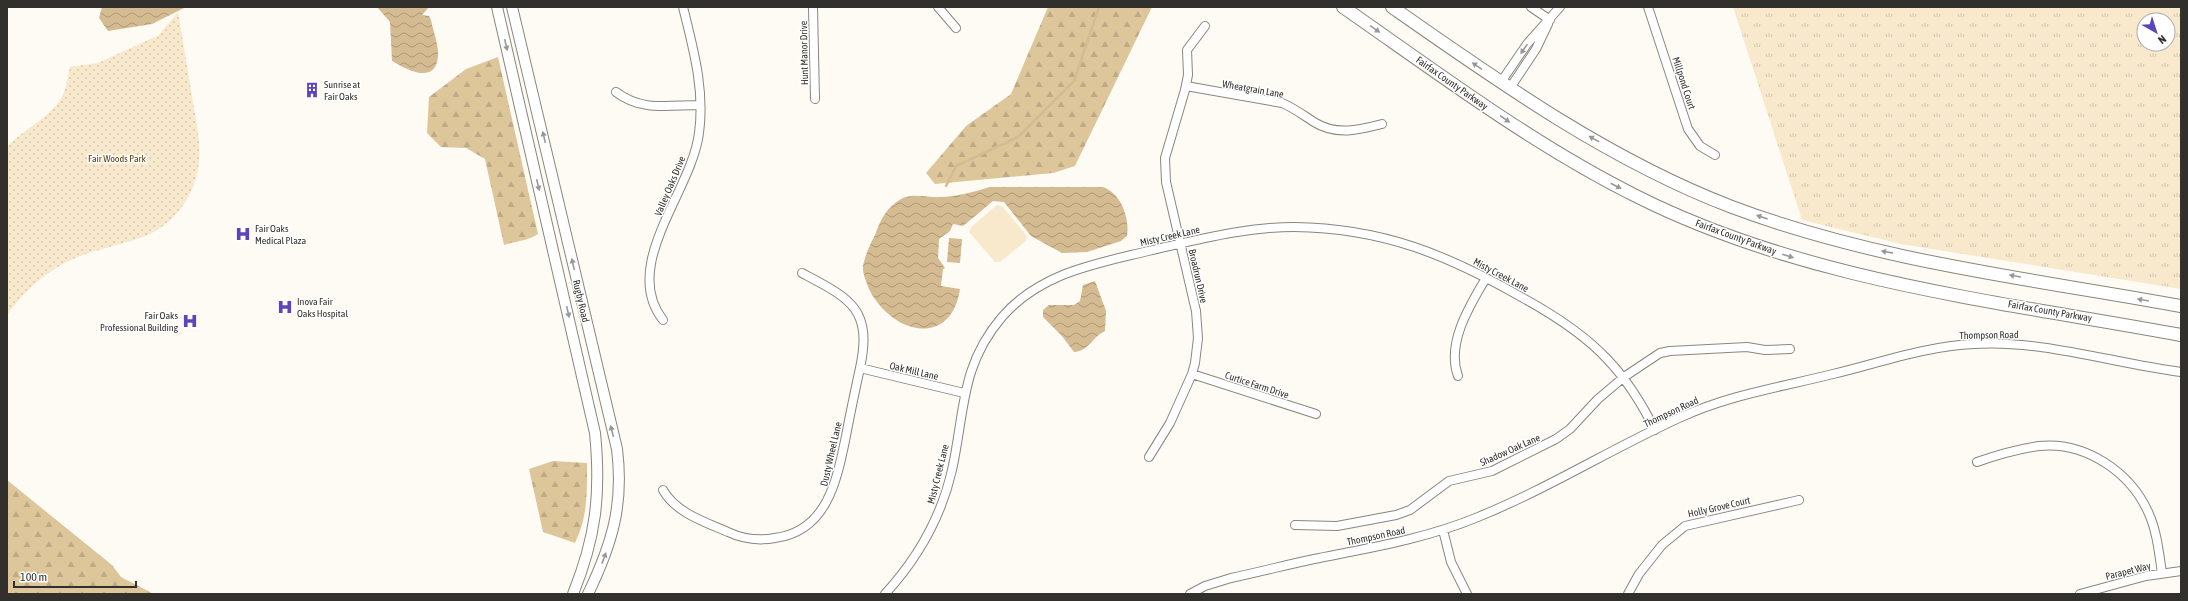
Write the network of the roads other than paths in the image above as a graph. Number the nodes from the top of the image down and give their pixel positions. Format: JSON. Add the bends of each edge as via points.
{"nodes":[{"id":1,"x":497,"y":7,"type":"edge"},
{"id":2,"x":512,"y":7,"type":"edge"},
{"id":3,"x":683,"y":7,"type":"edge"},
{"id":4,"x":813,"y":7,"type":"edge"},
{"id":5,"x":938,"y":7,"type":"edge"},
{"id":6,"x":1343,"y":7,"type":"edge"},
{"id":7,"x":1392,"y":7,"type":"edge"},
{"id":8,"x":1531,"y":7,"type":"edge"},
{"id":9,"x":1560,"y":7,"type":"edge"},
{"id":10,"x":1648,"y":7,"type":"edge"},
{"id":11,"x":1550,"y":20,"type":"junction"},
{"id":12,"x":1205,"y":26,"type":"dead end"},
{"id":13,"x":956,"y":28,"type":"dead end"},
{"id":14,"x":1505,"y":85,"type":"junction"},
{"id":15,"x":1186,"y":86,"type":"junction"},
{"id":16,"x":616,"y":92,"type":"dead end"},
{"id":17,"x":815,"y":100,"type":"dead end"},
{"id":18,"x":700,"y":105,"type":"junction"},
{"id":19,"x":1382,"y":124,"type":"dead end"},
{"id":20,"x":1715,"y":155,"type":"dead end"},
{"id":21,"x":1180,"y":244,"type":"junction"},
{"id":22,"x":802,"y":274,"type":"dead end"},
{"id":23,"x":1486,"y":278,"type":"junction"},
{"id":24,"x":2181,"y":306,"type":"edge"},
{"id":25,"x":663,"y":320,"type":"dead end"},
{"id":26,"x":2181,"y":335,"type":"edge"},
{"id":27,"x":1790,"y":349,"type":"dead end"},
{"id":28,"x":860,"y":368,"type":"junction"},
{"id":29,"x":2181,"y":372,"type":"edge"},
{"id":30,"x":1192,"y":374,"type":"junction"},
{"id":31,"x":1458,"y":376,"type":"dead end"},
{"id":32,"x":1624,"y":378,"type":"junction"},
{"id":33,"x":964,"y":393,"type":"junction"},
{"id":34,"x":1316,"y":414,"type":"dead end"},
{"id":35,"x":1655,"y":430,"type":"junction"},
{"id":36,"x":1149,"y":457,"type":"dead end"},
{"id":37,"x":1976,"y":462,"type":"dead end"},
{"id":38,"x":663,"y":490,"type":"dead end"},
{"id":39,"x":1799,"y":500,"type":"dead end"},
{"id":40,"x":1296,"y":525,"type":"dead end"},
{"id":41,"x":1443,"y":530,"type":"junction"},
{"id":42,"x":2181,"y":571,"type":"edge"},
{"id":43,"x":2162,"y":573,"type":"junction"},
{"id":44,"x":573,"y":594,"type":"edge"},
{"id":45,"x":588,"y":594,"type":"edge"},
{"id":46,"x":885,"y":594,"type":"edge"},
{"id":47,"x":1190,"y":594,"type":"edge"},
{"id":48,"x":1467,"y":594,"type":"edge"},
{"id":49,"x":1628,"y":594,"type":"edge"},
{"id":50,"x":2080,"y":594,"type":"edge"}],
"edges":[{"from":1,"to":44,"type":"main road","name":"Rugby Road","one_way":true,"via":[[595,433],[599,475],[596,516],[590,548]]},
{"from":45,"to":2,"type":"main road","name":"Rugby Road","one_way":true,"via":[[615,527],[620,488],[617,449]]},
{"from":3,"to":18,"type":"street","name":"Valley Oaks Drive","via":[[699,74]]},
{"from":4,"to":17,"type":"street","name":"Hunt Manor Drive"},
{"from":5,"to":13,"type":"street"},
{"from":6,"to":26,"type":"highway","name":"Fairfax County Parkway","one_way":true,"via":[[1556,153],[1637,197],[1724,234],[1778,253],[1867,277]]},
{"from":14,"to":7,"type":"highway","one_way":true},
{"from":8,"to":11,"type":"street"},
{"from":9,"to":11,"type":"street"},
{"from":10,"to":20,"type":"street","name":"Millpond Court","via":[[1688,129],[1700,146]]},
{"from":11,"to":14,"type":"street","via":[[1536,49]]},
{"from":12,"to":15,"type":"street","name":"Broadrun Drive","via":[[1187,50]]},
{"from":24,"to":14,"type":"highway","one_way":true,"via":[[1882,252],[1764,218],[1679,185],[1572,127]]},
{"from":15,"to":19,"type":"street","name":"Wheatgrain Lane","via":[[1282,103],[1320,125],[1334,130],[1350,131]]},
{"from":15,"to":21,"type":"street","name":"Broadrun Drive","via":[[1165,158],[1166,182]]},
{"from":16,"to":18,"type":"street","via":[[628,101],[640,105]]},
{"from":18,"to":25,"type":"street","name":"Valley Oaks Drive","via":[[699,133],[689,171],[654,247],[649,278],[650,293],[654,309]]},
{"from":21,"to":23,"type":"street","name":"Misty Creek Lane","via":[[1248,230],[1291,227],[1340,230],[1420,247]]},
{"from":21,"to":30,"type":"street","name":"Broadrun Drive","via":[[1197,317],[1198,338]]},
{"from":21,"to":33,"type":"street","name":"Misty Creek Lane","via":[[1068,271],[1033,290],[1011,307],[993,328],[978,354]]},
{"from":22,"to":28,"type":"street","name":"Dusty Wheel Lane","via":[[842,295],[856,310],[865,339]]},
{"from":23,"to":31,"type":"street","via":[[1465,317],[1455,349]]},
{"from":23,"to":32,"type":"street","name":"Misty Creek Lane","via":[[1571,327],[1592,344]]},
{"from":27,"to":32,"type":"street","via":[[1765,350],[1747,347],[1670,351],[1660,353]]},
{"from":28,"to":33,"type":"street","name":"Oak Mill Lane"},
{"from":28,"to":38,"type":"street","name":"Dusty Wheel Lane","via":[[834,488],[819,513],[804,526],[779,538],[753,540],[740,537],[680,510],[668,499]]},
{"from":29,"to":35,"type":"street","name":"Thompson Road","via":[[2145,368],[2056,348],[2031,345],[1998,343],[1957,346],[1734,397]]},
{"from":30,"to":34,"type":"street","name":"Curtice Farm Drive"},
{"from":30,"to":36,"type":"street","name":"Broadrun Drive","via":[[1170,423]]},
{"from":32,"to":35,"type":"street","name":"Misty Creek Lane"},
{"from":32,"to":40,"type":"street","name":"Shadow Oak Lane","via":[[1598,398],[1570,429],[1556,439],[1492,471],[1449,481],[1403,513],[1337,526]]},
{"from":33,"to":46,"type":"street","name":"Misty Creek Lane","via":[[952,468],[939,512],[918,552]]},
{"from":35,"to":41,"type":"street","name":"Thompson Road","via":[[1511,502]]},
{"from":37,"to":43,"type":"street","via":[[2004,453],[2050,446],[2079,451],[2103,461],[2127,481],[2144,505],[2154,528]]},
{"from":39,"to":49,"type":"street","name":"Holly Grove Court","via":[[1685,526],[1662,545],[1639,574]]},
{"from":41,"to":47,"type":"street","name":"Thompson Road","via":[[1231,578]]},
{"from":41,"to":48,"type":"street","via":[[1451,562]]},
{"from":42,"to":43,"type":"street","name":"Parapet Way"},
{"from":43,"to":50,"type":"street","name":"Parapet Way"}]}
